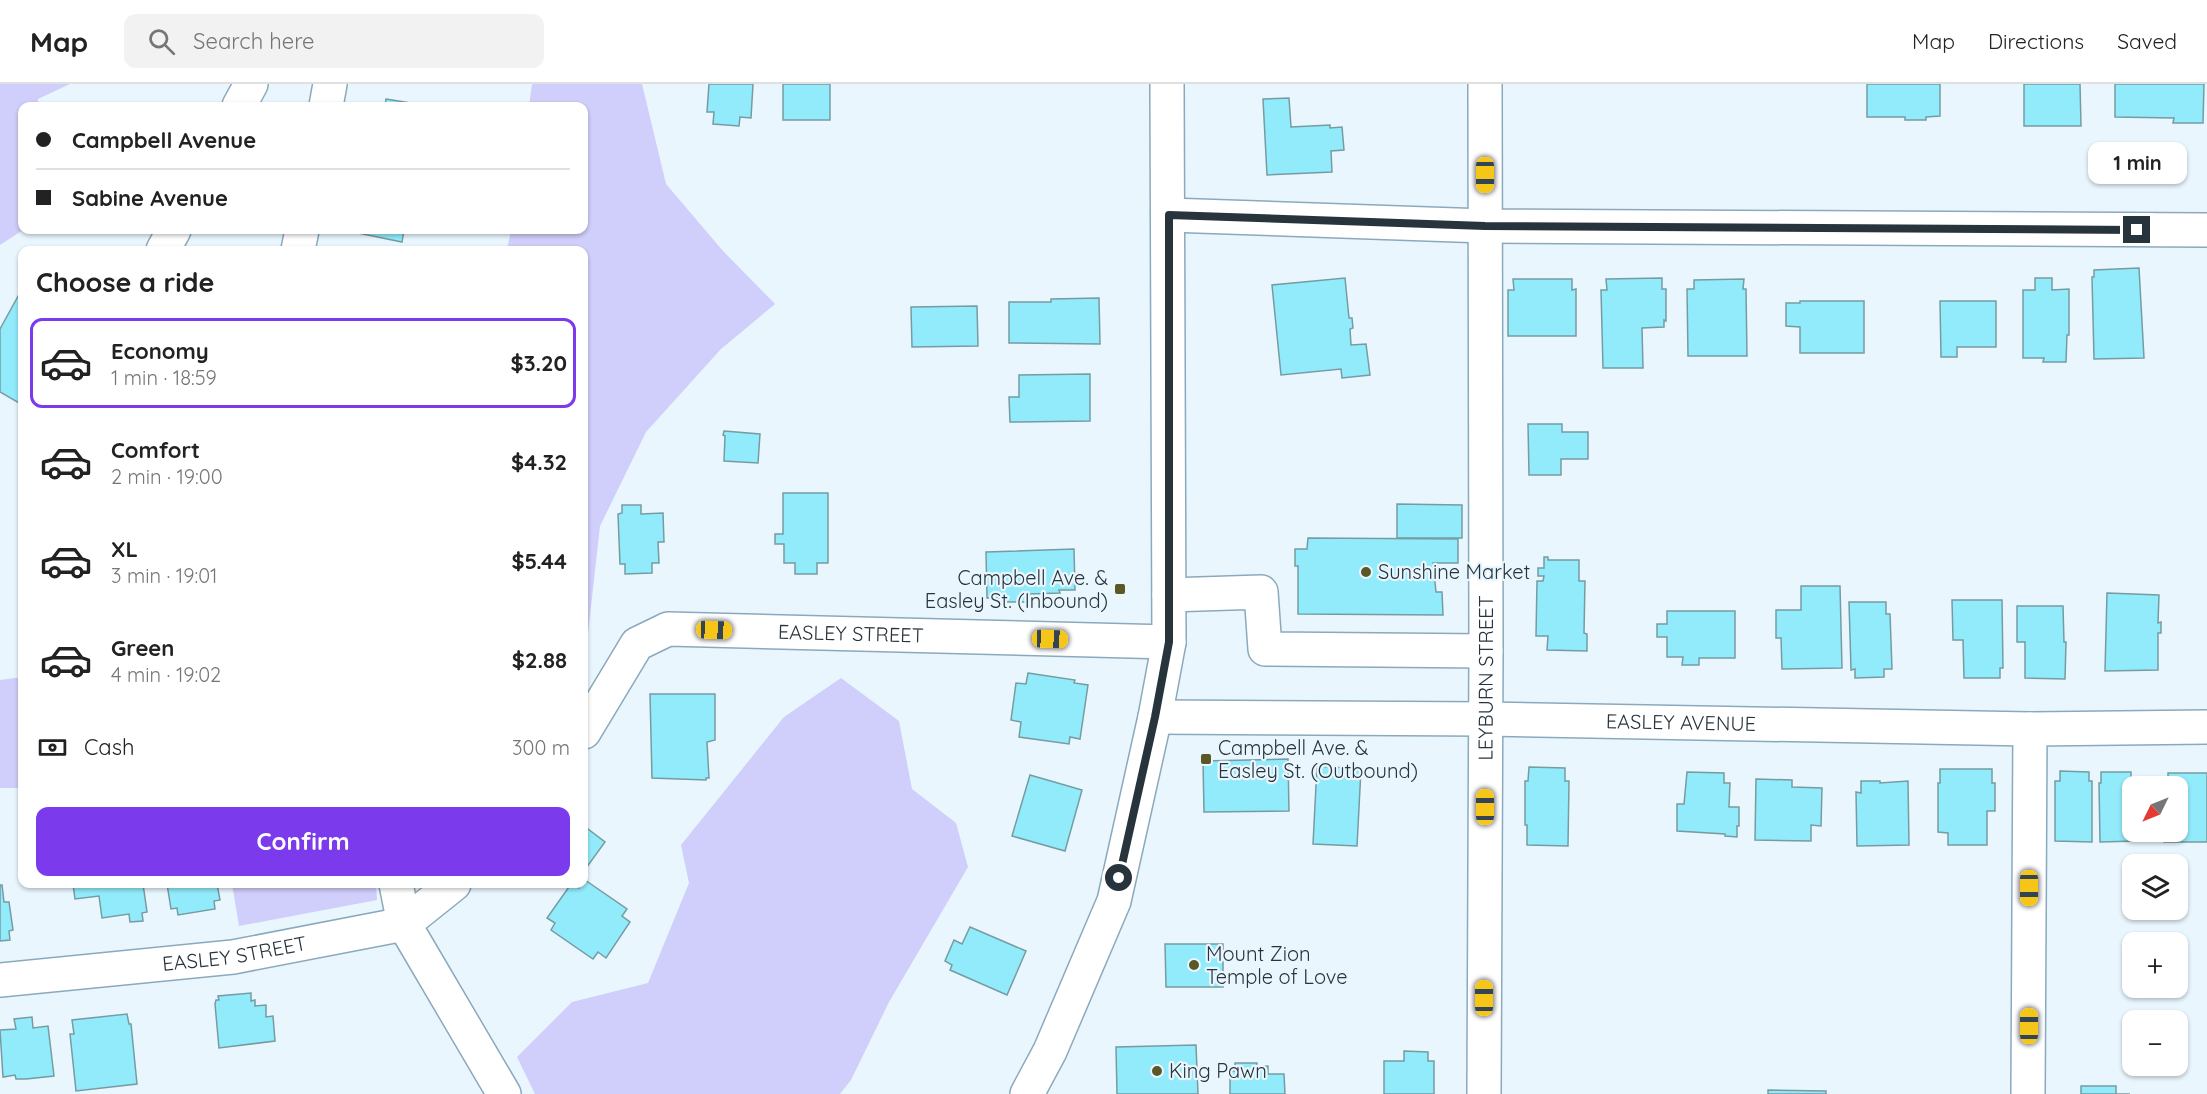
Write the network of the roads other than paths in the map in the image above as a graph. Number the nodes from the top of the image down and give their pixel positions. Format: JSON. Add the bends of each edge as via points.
{"nodes":[{"id":1,"x":251,"y":84,"type":"edge"},
{"id":2,"x":330,"y":84,"type":"edge"},
{"id":3,"x":1167,"y":84,"type":"edge"},
{"id":4,"x":1485,"y":84,"type":"edge"},
{"id":5,"x":241,"y":102,"type":"edge"},
{"id":6,"x":327,"y":102,"type":"edge"},
{"id":7,"x":1169,"y":215,"type":"junction"},
{"id":8,"x":1485,"y":226,"type":"junction"},
{"id":9,"x":2207,"y":230,"type":"edge"},
{"id":10,"x":1169,"y":595,"type":"junction"},
{"id":11,"x":1169,"y":642,"type":"junction"},
{"id":12,"x":1486,"y":651,"type":"junction"},
{"id":13,"x":1155,"y":717,"type":"junction"},
{"id":14,"x":1486,"y":719,"type":"junction"},
{"id":15,"x":588,"y":725,"type":"edge"},
{"id":16,"x":2207,"y":727,"type":"edge"},
{"id":17,"x":2030,"y":729,"type":"junction"},
{"id":18,"x":397,"y":888,"type":"edge"},
{"id":19,"x":449,"y":888,"type":"edge"},
{"id":20,"x":404,"y":924,"type":"junction"},
{"id":21,"x":0,"y":980,"type":"edge"},
{"id":22,"x":504,"y":1094,"type":"edge"},
{"id":23,"x":1027,"y":1094,"type":"edge"},
{"id":24,"x":1484,"y":1094,"type":"edge"},
{"id":25,"x":2028,"y":1094,"type":"edge"}],
"edges":[{"from":1,"to":5,"type":"street"},
{"from":2,"to":6,"type":"street"},
{"from":3,"to":7,"type":"street"},
{"from":4,"to":8,"type":"street","name":"LEYBURN STREET"},
{"from":7,"to":8,"type":"street"},
{"from":7,"to":10,"type":"street"},
{"from":8,"to":9,"type":"street"},
{"from":8,"to":12,"type":"street","name":"LEYBURN STREET"},
{"from":10,"to":11,"type":"street"},
{"from":10,"to":12,"type":"street","via":[[1261,592],[1265,649]]},
{"from":11,"to":13,"type":"street"},
{"from":11,"to":15,"type":"street","name":"EASLEY STREET","via":[[668,629],[637,644]]},
{"from":12,"to":14,"type":"street","name":"LEYBURN STREET"},
{"from":13,"to":14,"type":"street","name":"EASLEY AVENUE"},
{"from":13,"to":23,"type":"street","via":[[1114,901],[1050,1051]]},
{"from":14,"to":17,"type":"street","name":"EASLEY AVENUE"},
{"from":14,"to":24,"type":"street","name":"LEYBURN STREET"},
{"from":16,"to":17,"type":"street","name":"EASLEY AVENUE"},
{"from":17,"to":25,"type":"street"},
{"from":18,"to":20,"type":"street"},
{"from":19,"to":20,"type":"street","name":"EASLEY STREET"},
{"from":20,"to":21,"type":"street","name":"EASLEY STREET","via":[[233,957]]},
{"from":20,"to":22,"type":"street"}]}
